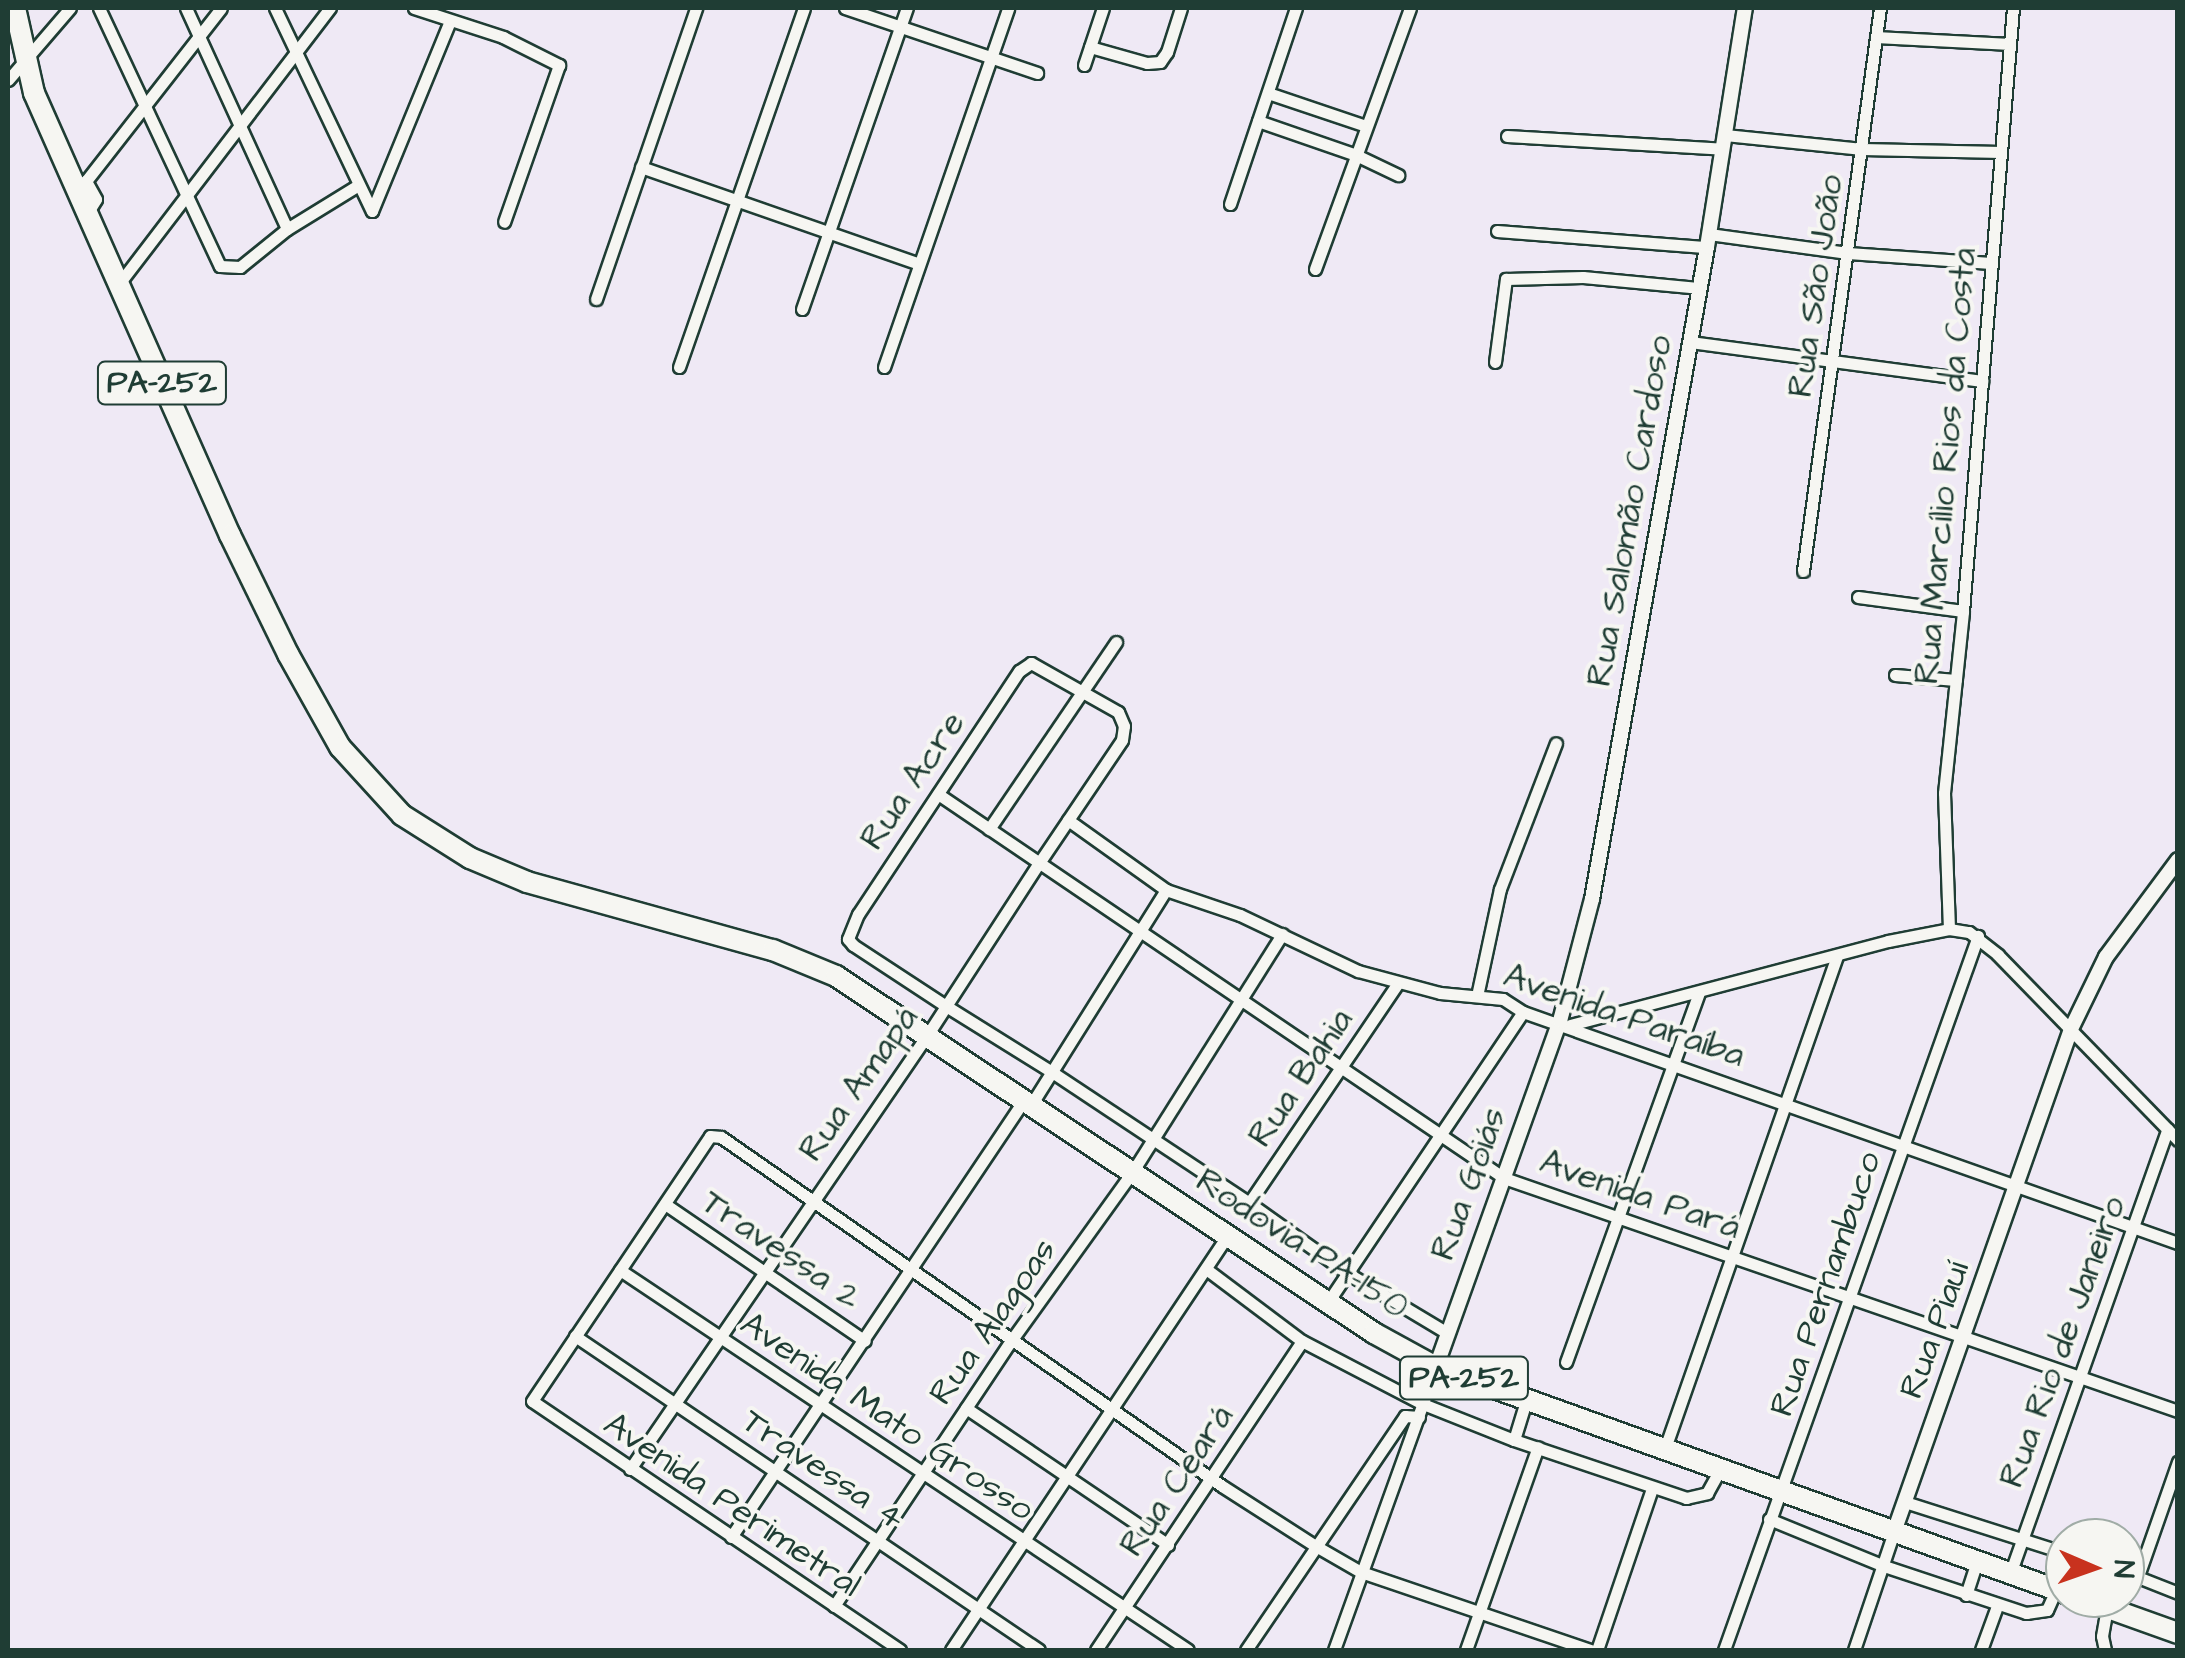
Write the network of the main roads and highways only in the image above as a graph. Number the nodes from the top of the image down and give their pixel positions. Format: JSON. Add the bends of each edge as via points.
{"nodes":[{"id":1,"x":15,"y":8,"type":"edge"},
{"id":2,"x":2045,"y":1586,"type":"edge"},
{"id":3,"x":2136,"y":1618,"type":"edge"},
{"id":4,"x":2178,"y":1633,"type":"edge"}],
"edges":[{"from":1,"to":2,"type":"highway","name":"Rodovia PA-150","number":"PA-252","via":[[25,64],[238,552],[340,747],[402,815],[470,858],[527,882],[805,962],[928,1034],[1436,1367]]},
{"from":3,"to":4,"type":"highway"}]}
